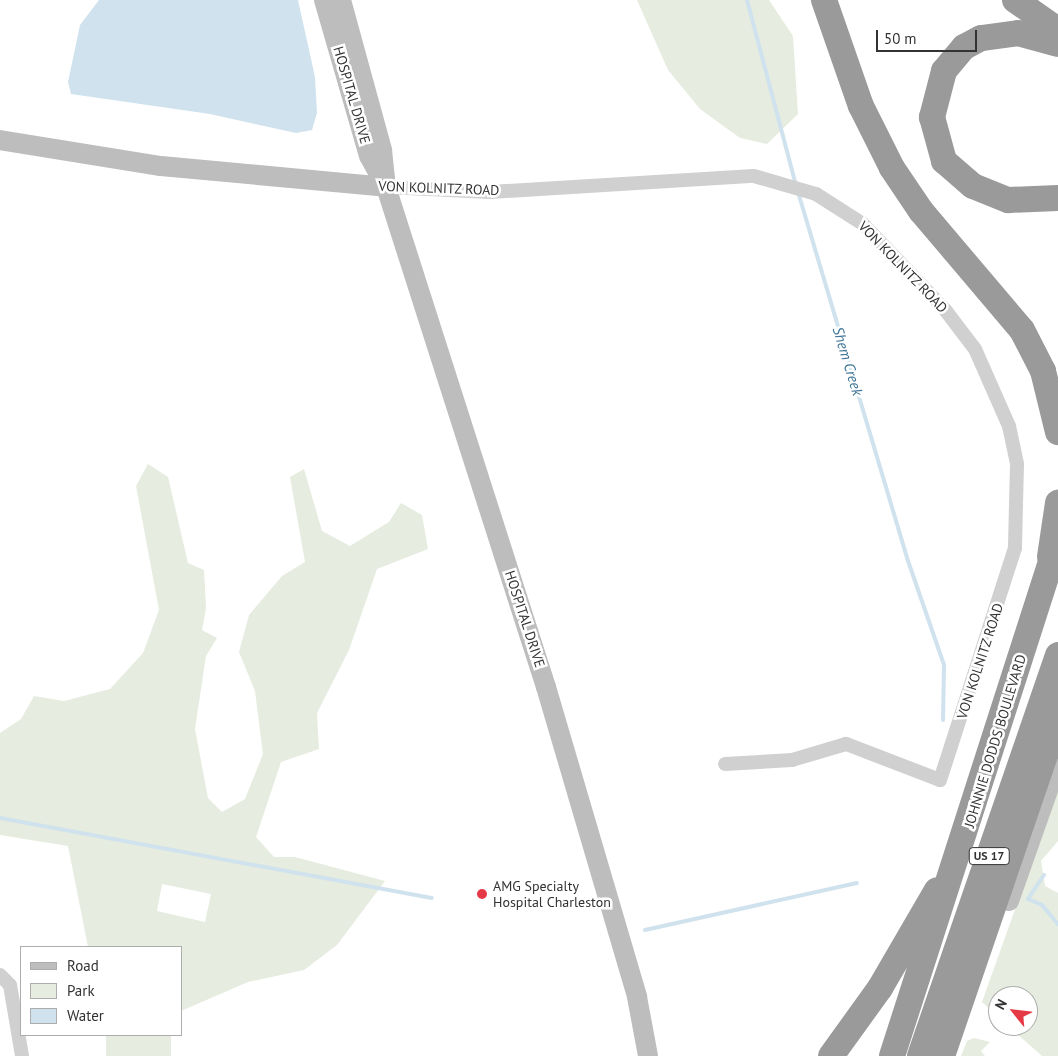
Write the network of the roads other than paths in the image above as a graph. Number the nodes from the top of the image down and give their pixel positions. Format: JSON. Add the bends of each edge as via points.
{"nodes":[{"id":1,"x":324,"y":0,"type":"edge"},
{"id":2,"x":341,"y":0,"type":"edge"},
{"id":3,"x":824,"y":0,"type":"edge"},
{"id":4,"x":1015,"y":0,"type":"edge"},
{"id":5,"x":1058,"y":30,"type":"edge"},
{"id":6,"x":1058,"y":44,"type":"edge"},
{"id":7,"x":0,"y":140,"type":"edge"},
{"id":8,"x":386,"y":187,"type":"junction"},
{"id":9,"x":1058,"y":198,"type":"edge"},
{"id":10,"x":1058,"y":432,"type":"edge"},
{"id":11,"x":1058,"y":503,"type":"edge"},
{"id":12,"x":1058,"y":540,"type":"edge"},
{"id":13,"x":1048,"y":570,"type":"junction"},
{"id":14,"x":1058,"y":655,"type":"edge"},
{"id":15,"x":1058,"y":697,"type":"edge"},
{"id":16,"x":1058,"y":762,"type":"edge"},
{"id":17,"x":725,"y":764,"type":"dead end"},
{"id":18,"x":960,"y":853,"type":"junction"},
{"id":19,"x":0,"y":975,"type":"edge"},
{"id":20,"x":22,"y":1056,"type":"edge"},
{"id":21,"x":648,"y":1056,"type":"edge"},
{"id":22,"x":831,"y":1056,"type":"edge"},
{"id":23,"x":892,"y":1056,"type":"edge"},
{"id":24,"x":920,"y":1056,"type":"edge"},
{"id":25,"x":942,"y":1056,"type":"edge"},
{"id":26,"x":953,"y":1056,"type":"edge"}],
"edges":[{"from":1,"to":8,"type":"street","name":"HOSPITAL DRIVE","via":[[369,156]]},
{"from":2,"to":8,"type":"street","name":"HOSPITAL DRIVE","via":[[382,150]]},
{"from":3,"to":10,"type":"highway","via":[[861,106],[892,168],[921,211],[1022,330],[1043,371]]},
{"from":4,"to":5,"type":"highway"},
{"from":6,"to":9,"type":"highway","via":[[1018,34],[981,38],[964,47],[941,77],[932,117],[944,161],[973,186],[1008,200]]},
{"from":7,"to":8,"type":"street","name":"VON KOLNITZ ROAD","via":[[162,166]]},
{"from":8,"to":17,"type":"street","name":"VON KOLNITZ ROAD","via":[[490,192],[754,176],[816,194],[863,224],[946,311],[975,349],[1009,426],[1017,464],[1015,548],[940,780],[846,744],[792,760]]},
{"from":8,"to":21,"type":"street","name":"HOSPITAL DRIVE","via":[[546,687],[635,989]]},
{"from":11,"to":13,"type":"highway"},
{"from":12,"to":13,"type":"highway","name":"JOHNNIE DODDS BOULEVARD","number":"US 17"},
{"from":13,"to":18,"type":"highway","name":"JOHNNIE DODDS BOULEVARD","number":"US 17"},
{"from":14,"to":24,"type":"highway","name":"JOHNNIE DODDS BOULEVARD","number":"US 17"},
{"from":15,"to":25,"type":"highway","via":[[1043,763]]},
{"from":16,"to":26,"type":"street"},
{"from":18,"to":22,"type":"highway","via":[[880,988]]},
{"from":18,"to":23,"type":"highway","name":"JOHNNIE DODDS BOULEVARD","number":"US 17"},
{"from":19,"to":20,"type":"street","via":[[10,985]]}]}
